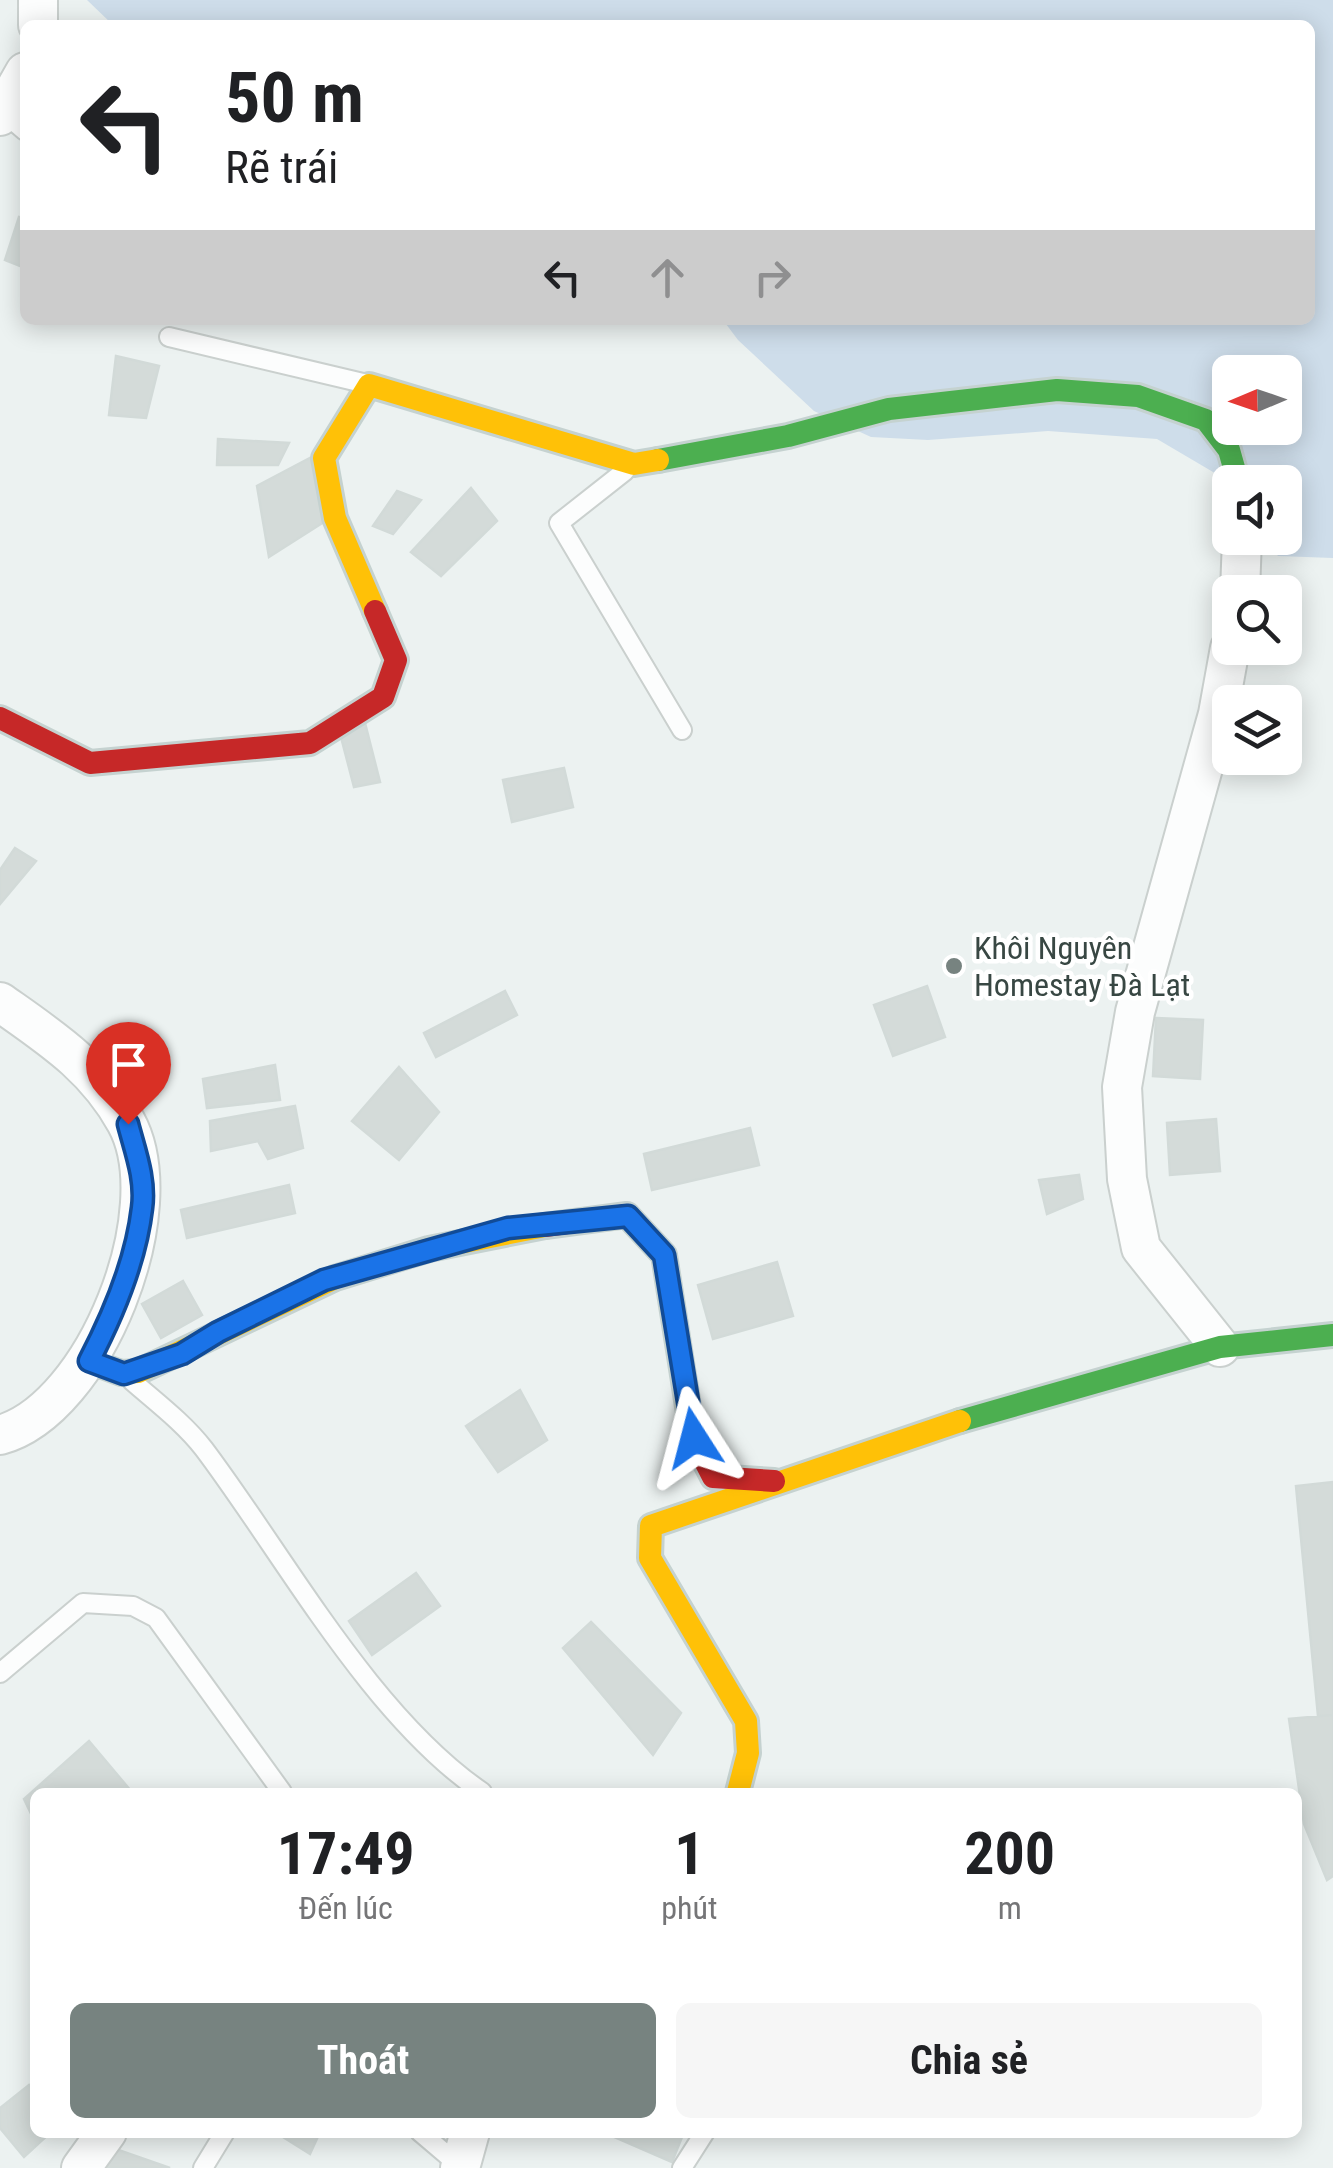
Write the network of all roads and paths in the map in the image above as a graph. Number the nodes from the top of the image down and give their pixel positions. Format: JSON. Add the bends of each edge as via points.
{"nodes":[{"id":1,"x":20,"y":87,"type":"edge"},
{"id":2,"x":9,"y":119,"type":"edge"},
{"id":3,"x":169,"y":337,"type":"dead end"},
{"id":4,"x":370,"y":385,"type":"junction"},
{"id":5,"x":634,"y":464,"type":"junction"},
{"id":6,"x":1231,"y":465,"type":"edge"},
{"id":7,"x":1227,"y":665,"type":"edge"},
{"id":8,"x":0,"y":718,"type":"edge"},
{"id":9,"x":682,"y":730,"type":"dead end"},
{"id":10,"x":0,"y":1002,"type":"edge"},
{"id":11,"x":1333,"y":1335,"type":"edge"},
{"id":12,"x":1220,"y":1347,"type":"junction"},
{"id":13,"x":89,"y":1361,"type":"junction"},
{"id":14,"x":124,"y":1374,"type":"junction"},
{"id":15,"x":0,"y":1435,"type":"edge"},
{"id":16,"x":782,"y":1481,"type":"junction"},
{"id":17,"x":0,"y":1673,"type":"edge"},
{"id":18,"x":279,"y":1788,"type":"edge"},
{"id":19,"x":477,"y":1788,"type":"edge"},
{"id":20,"x":739,"y":1788,"type":"edge"},
{"id":21,"x":102,"y":2138,"type":"edge"},
{"id":22,"x":221,"y":2138,"type":"edge"},
{"id":23,"x":427,"y":2138,"type":"edge"},
{"id":24,"x":468,"y":2138,"type":"edge"},
{"id":25,"x":700,"y":2138,"type":"edge"},
{"id":26,"x":460,"y":2167,"type":"edge"},
{"id":27,"x":80,"y":2168,"type":"edge"},
{"id":28,"x":203,"y":2168,"type":"edge"},
{"id":29,"x":682,"y":2168,"type":"edge"}],
"edges":[{"from":1,"to":2,"type":"street"},
{"from":3,"to":4,"type":"lane"},
{"from":4,"to":5,"type":"street"},
{"from":4,"to":8,"type":"street","via":[[324,458],[335,518],[396,660],[383,697],[310,742],[90,763]]},
{"from":5,"to":6,"type":"street","via":[[890,410],[1057,390],[1138,396],[1193,412],[1219,433]]},
{"from":5,"to":9,"type":"lane","via":[[559,523]]},
{"from":7,"to":12,"type":"street","via":[[1122,1087],[1127,1179],[1141,1248]]},
{"from":10,"to":13,"type":"street","via":[[82,1060],[128,1124],[140,1168],[143,1206],[127,1273]]},
{"from":11,"to":12,"type":"street"},
{"from":12,"to":16,"type":"street","via":[[987,1412]]},
{"from":13,"to":14,"type":"street"},
{"from":13,"to":15,"type":"street","via":[[22,1429]]},
{"from":14,"to":16,"type":"street","via":[[182,1354],[324,1280],[508,1228],[628,1216],[664,1255],[694,1438],[713,1477]]},
{"from":14,"to":19,"type":"lane","via":[[202,1447],[338,1638],[424,1744]]},
{"from":16,"to":20,"type":"street","via":[[651,1526],[650,1558],[746,1721],[748,1753]]},
{"from":17,"to":18,"type":"lane","via":[[82,1604],[133,1606],[156,1618]]},
{"from":21,"to":27,"type":"street"},
{"from":22,"to":28,"type":"lane"},
{"from":23,"to":26,"type":"lane"},
{"from":24,"to":26,"type":"street"},
{"from":25,"to":29,"type":"lane"}]}
